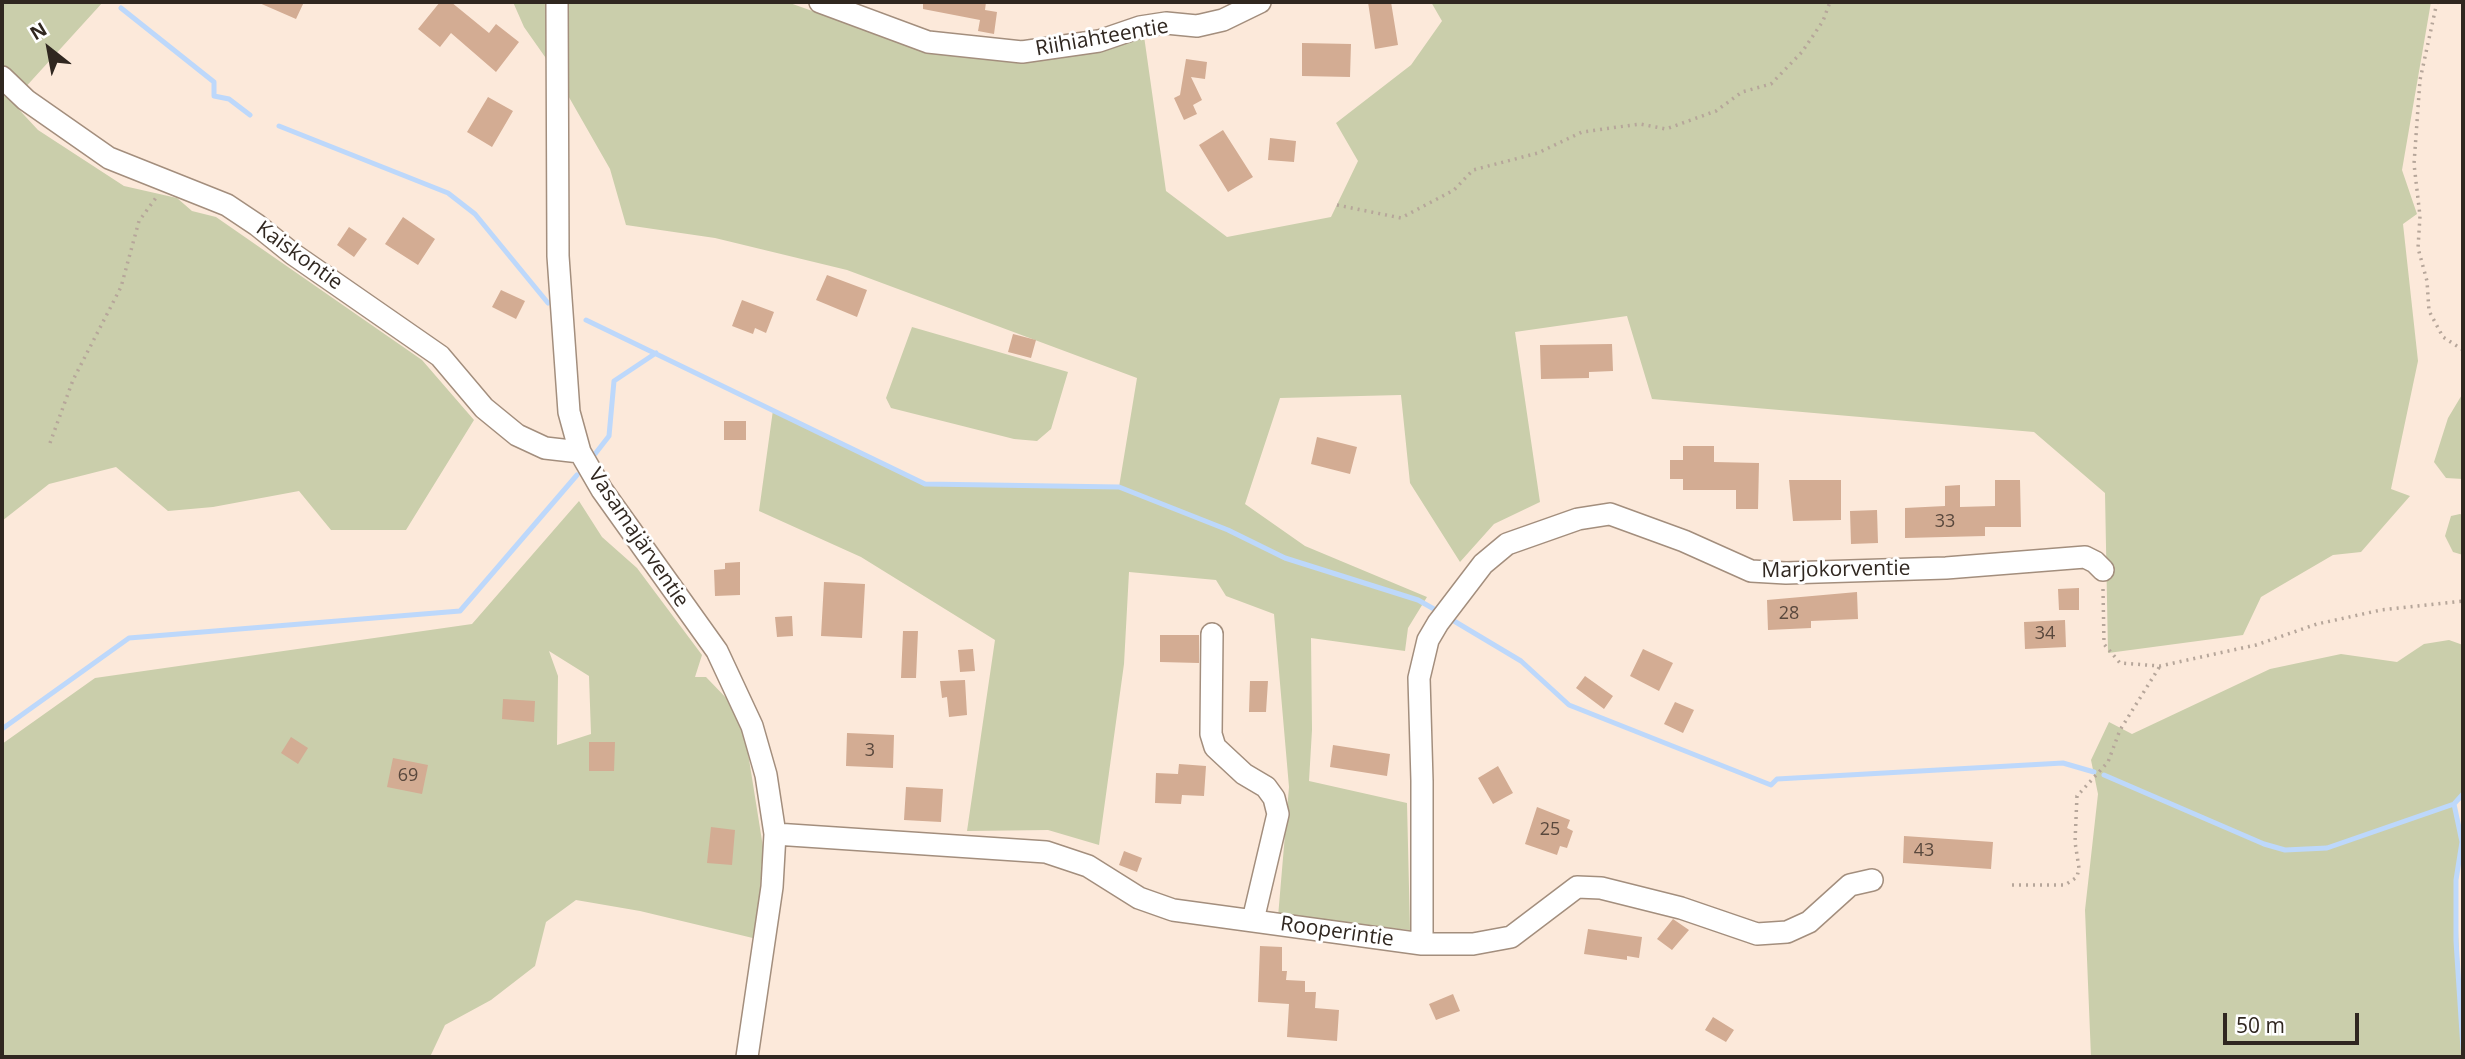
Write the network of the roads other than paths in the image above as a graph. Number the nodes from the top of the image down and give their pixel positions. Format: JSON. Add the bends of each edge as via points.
{"nodes":[{"id":1,"x":557,"y":2,"type":"edge"},
{"id":2,"x":820,"y":2,"type":"edge"},
{"id":3,"x":1260,"y":2,"type":"edge"},
{"id":4,"x":2,"y":77,"type":"edge"},
{"id":5,"x":580,"y":452,"type":"junction"},
{"id":6,"x":2103,"y":570,"type":"road end"},
{"id":7,"x":1212,"y":634,"type":"dead end"},
{"id":8,"x":775,"y":834,"type":"junction"},
{"id":9,"x":1872,"y":880,"type":"dead end"},
{"id":10,"x":1253,"y":920,"type":"junction"},
{"id":11,"x":1422,"y":944,"type":"junction"},
{"id":12,"x":747,"y":1057,"type":"edge"}],
"edges":[{"from":1,"to":5,"type":"street","name":"Vasamajärventie","via":[[558,256],[569,412]]},
{"from":2,"to":3,"type":"street","name":"Riihiahteentie","via":[[928,42],[1022,52],[1099,41],[1166,23],[1197,26],[1223,20]]},
{"from":4,"to":5,"type":"street","name":"Kaiskontie","via":[[26,100],[110,158],[227,205],[440,356],[484,408],[517,435],[545,448]]},
{"from":5,"to":8,"type":"street","name":"Vasamajärventie","via":[[624,524],[718,652],[752,726]]},
{"from":6,"to":11,"type":"street","name":"Marjokorventie","via":[[2085,557],[1946,568],[1751,571],[1610,514],[1578,519],[1507,544],[1482,564],[1443,615],[1428,640],[1419,678]]},
{"from":7,"to":10,"type":"street","via":[[1211,734],[1215,747],[1266,787],[1278,814]]},
{"from":8,"to":10,"type":"street","name":"Rooperintie","via":[[1046,852],[1088,866],[1139,898],[1173,910]]},
{"from":8,"to":12,"type":"street","name":"Vasamajärventie","via":[[772,887]]},
{"from":9,"to":11,"type":"street","name":"Rooperintie","via":[[1850,885],[1808,922],[1787,932],[1757,934],[1681,908],[1601,888],[1577,887],[1511,937],[1473,944]]},
{"from":10,"to":11,"type":"street","name":"Rooperintie"}]}
